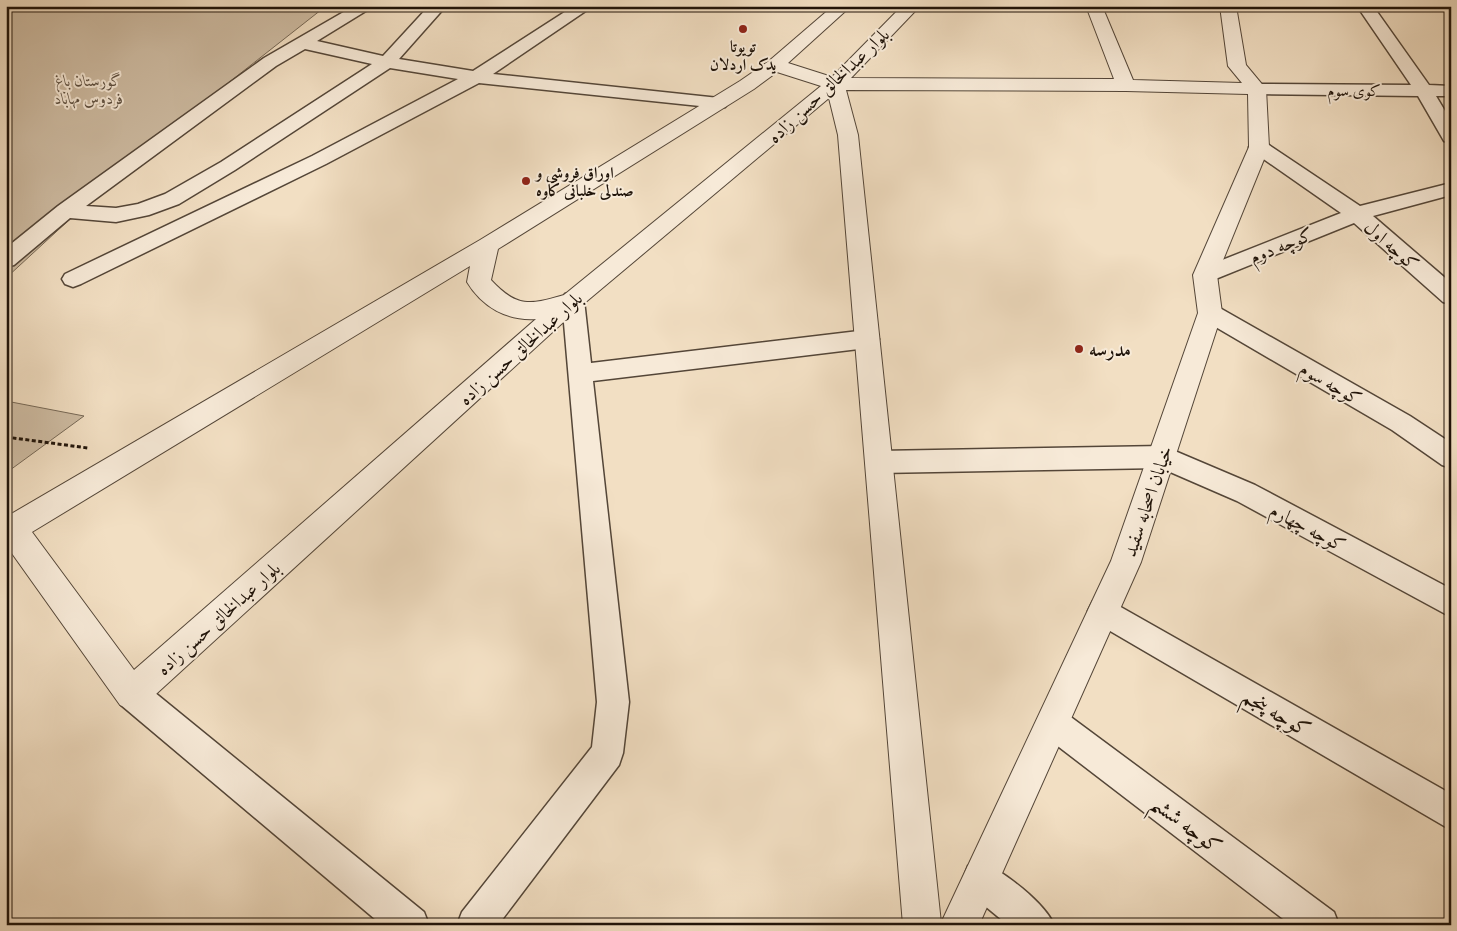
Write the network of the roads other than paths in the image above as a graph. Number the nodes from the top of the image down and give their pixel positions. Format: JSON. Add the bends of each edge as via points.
{"nodes":[{"id":1,"x":438,"y":6,"type":"edge"},
{"id":2,"x":584,"y":6,"type":"edge"},
{"id":3,"x":843,"y":6,"type":"edge"},
{"id":4,"x":912,"y":6,"type":"edge"},
{"id":5,"x":1094,"y":6,"type":"edge"},
{"id":6,"x":1228,"y":6,"type":"edge"},
{"id":7,"x":1365,"y":6,"type":"edge"},
{"id":8,"x":360,"y":8,"type":"edge"},
{"id":9,"x":302,"y":43,"type":"junction"},
{"id":10,"x":387,"y":62,"type":"junction"},
{"id":11,"x":775,"y":65,"type":"junction"},
{"id":12,"x":476,"y":77,"type":"junction"},
{"id":13,"x":835,"y":84,"type":"junction"},
{"id":14,"x":1126,"y":85,"type":"junction"},
{"id":15,"x":1257,"y":89,"type":"junction"},
{"id":16,"x":1424,"y":91,"type":"junction"},
{"id":17,"x":1451,"y":91,"type":"edge"},
{"id":18,"x":719,"y":103,"type":"junction"},
{"id":19,"x":1451,"y":137,"type":"edge"},
{"id":20,"x":1259,"y":147,"type":"junction"},
{"id":21,"x":1451,"y":189,"type":"edge"},
{"id":22,"x":65,"y":211,"type":"junction"},
{"id":23,"x":1357,"y":214,"type":"junction"},
{"id":24,"x":488,"y":245,"type":"junction"},
{"id":25,"x":6,"y":260,"type":"edge"},
{"id":26,"x":1205,"y":275,"type":"junction"},
{"id":27,"x":73,"y":279,"type":"dead end"},
{"id":28,"x":1451,"y":296,"type":"edge"},
{"id":29,"x":573,"y":300,"type":"junction"},
{"id":30,"x":1210,"y":313,"type":"junction"},
{"id":31,"x":867,"y":339,"type":"junction"},
{"id":32,"x":582,"y":373,"type":"junction"},
{"id":33,"x":1163,"y":457,"type":"junction"},
{"id":34,"x":1451,"y":457,"type":"edge"},
{"id":35,"x":879,"y":462,"type":"junction"},
{"id":36,"x":9,"y":530,"type":"edge"},
{"id":37,"x":1451,"y":604,"type":"edge"},
{"id":38,"x":1103,"y":611,"type":"junction"},
{"id":39,"x":132,"y":694,"type":"junction"},
{"id":40,"x":1052,"y":723,"type":"junction"},
{"id":41,"x":1451,"y":813,"type":"edge"},
{"id":42,"x":981,"y":879,"type":"junction"},
{"id":43,"x":411,"y":925,"type":"edge"},
{"id":44,"x":475,"y":925,"type":"edge"},
{"id":45,"x":922,"y":925,"type":"edge"},
{"id":46,"x":960,"y":925,"type":"edge"},
{"id":47,"x":1036,"y":925,"type":"edge"},
{"id":48,"x":1321,"y":925,"type":"edge"}],
"edges":[{"from":1,"to":10,"type":"street"},
{"from":2,"to":12,"type":"street"},
{"from":3,"to":11,"type":"street"},
{"from":4,"to":13,"type":"street","name":"بلوار عبدالخالق حسن زاده"},
{"from":5,"to":14,"type":"street"},
{"from":6,"to":15,"type":"street","via":[[1237,66]]},
{"from":7,"to":16,"type":"street"},
{"from":8,"to":9,"type":"street"},
{"from":9,"to":10,"type":"street"},
{"from":9,"to":22,"type":"street","via":[[270,62]]},
{"from":10,"to":12,"type":"street"},
{"from":10,"to":22,"type":"street","via":[[172,199],[116,215]]},
{"from":11,"to":13,"type":"street"},
{"from":11,"to":18,"type":"street"},
{"from":12,"to":18,"type":"street"},
{"from":12,"to":27,"type":"street","via":[[319,160]]},
{"from":13,"to":14,"type":"street"},
{"from":13,"to":29,"type":"street","name":"بلوار عبدالخالق حسن زاده"},
{"from":13,"to":31,"type":"street","via":[[848,135]]},
{"from":14,"to":15,"type":"street"},
{"from":15,"to":16,"type":"street","name":"کوی سوم"},
{"from":15,"to":20,"type":"street"},
{"from":16,"to":17,"type":"street","name":"کوی سوم"},
{"from":16,"to":19,"type":"street"},
{"from":18,"to":24,"type":"street"},
{"from":20,"to":23,"type":"street","name":"کوچه اول"},
{"from":20,"to":26,"type":"street"},
{"from":21,"to":23,"type":"street","name":"کوچه دوم"},
{"from":22,"to":25,"type":"street"},
{"from":23,"to":26,"type":"street","name":"کوچه دوم"},
{"from":23,"to":28,"type":"street","name":"کوچه اول"},
{"from":24,"to":29,"type":"street","via":[[480,282],[500,303],[518,310],[540,310],[556,308]]},
{"from":24,"to":36,"type":"street"},
{"from":26,"to":30,"type":"street","name":"خیابان اصحابه سفید"},
{"from":29,"to":32,"type":"street"},
{"from":29,"to":39,"type":"street","name":"بلوار عبدالخالق حسن زاده"},
{"from":30,"to":33,"type":"street","name":"خیابان اصحابه سفید"},
{"from":30,"to":34,"type":"street","name":"کوچه سوم","via":[[1401,423]]},
{"from":31,"to":32,"type":"street"},
{"from":31,"to":35,"type":"street"},
{"from":32,"to":44,"type":"street","via":[[613,702],[607,753]]},
{"from":33,"to":35,"type":"street"},
{"from":33,"to":37,"type":"street","name":"کوچه چهارم","via":[[1246,493]]},
{"from":33,"to":38,"type":"street","name":"خیابان اصحابه سفید","via":[[1126,562]]},
{"from":35,"to":45,"type":"street"},
{"from":36,"to":39,"type":"street"},
{"from":38,"to":40,"type":"street","name":"خیابان اصحابه سفید"},
{"from":38,"to":41,"type":"street","name":"کوچه پنجم"},
{"from":39,"to":43,"type":"street"},
{"from":40,"to":42,"type":"street","name":"خیابان اصحابه سفید"},
{"from":40,"to":48,"type":"street","name":"کوچه ششم"},
{"from":42,"to":46,"type":"street","name":"خیابان اصحابه سفید"},
{"from":42,"to":47,"type":"street"}]}
